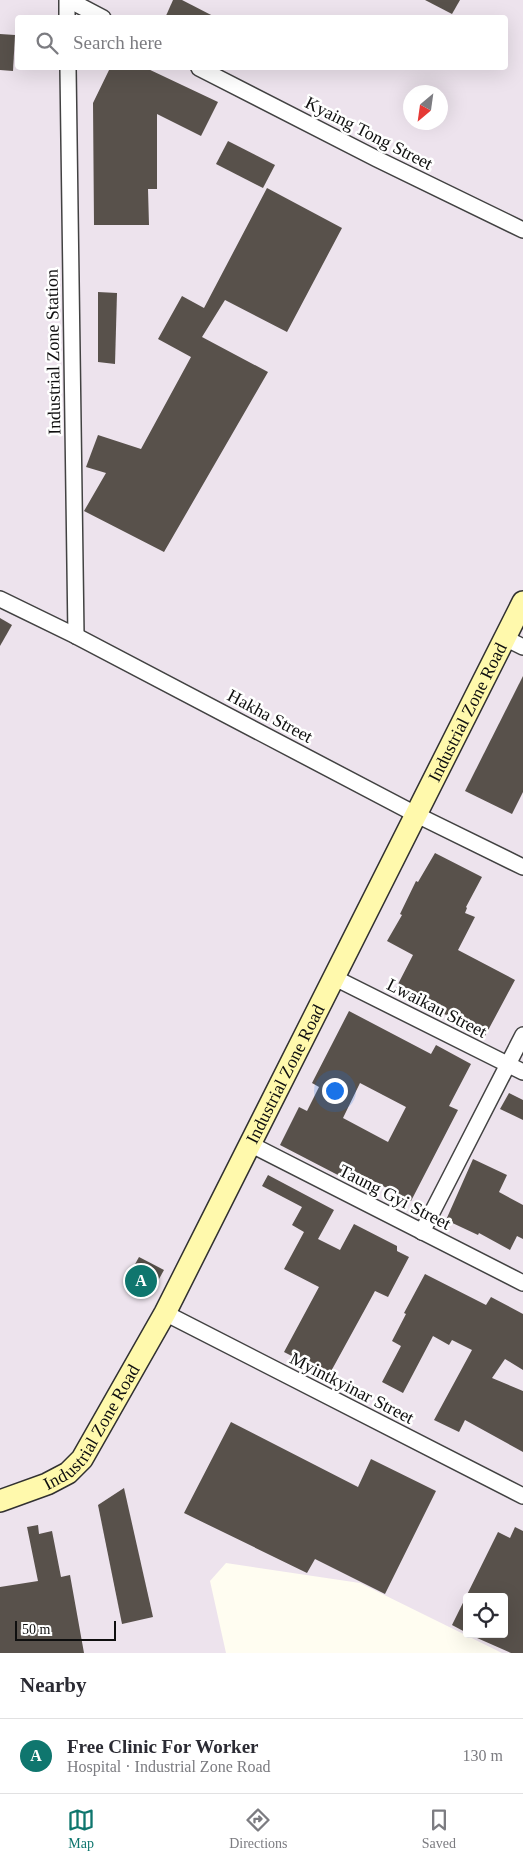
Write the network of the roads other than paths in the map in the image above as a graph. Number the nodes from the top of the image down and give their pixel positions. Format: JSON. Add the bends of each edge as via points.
{"nodes":[{"id":1,"x":68,"y":0,"type":"edge"},
{"id":2,"x":67,"y":15,"type":"edge"},
{"id":3,"x":97,"y":15,"type":"edge"},
{"id":4,"x":68,"y":70,"type":"edge"},
{"id":5,"x":203,"y":70,"type":"edge"},
{"id":6,"x":523,"y":230,"type":"edge"},
{"id":7,"x":0,"y":599,"type":"edge"},
{"id":8,"x":523,"y":602,"type":"edge"},
{"id":9,"x":76,"y":636,"type":"junction"},
{"id":10,"x":514,"y":642,"type":"edge"},
{"id":11,"x":417,"y":815,"type":"junction"},
{"id":12,"x":523,"y":867,"type":"edge"},
{"id":13,"x":335,"y":978,"type":"junction"},
{"id":14,"x":523,"y":1035,"type":"edge"},
{"id":15,"x":508,"y":1065,"type":"junction"},
{"id":16,"x":523,"y":1072,"type":"edge"},
{"id":17,"x":250,"y":1144,"type":"junction"},
{"id":18,"x":422,"y":1232,"type":"junction"},
{"id":19,"x":523,"y":1283,"type":"edge"},
{"id":20,"x":165,"y":1313,"type":"junction"},
{"id":21,"x":523,"y":1496,"type":"edge"},
{"id":22,"x":0,"y":1501,"type":"edge"}],
"edges":[{"from":1,"to":2,"type":"street"},
{"from":1,"to":3,"type":"street"},
{"from":4,"to":9,"type":"street","name":"Industrial Zone Station"},
{"from":5,"to":6,"type":"street","name":"Kyaing Tong Street"},
{"from":7,"to":9,"type":"street","name":"Hakha Street"},
{"from":8,"to":10,"type":"street","name":"Industrial Zone Road"},
{"from":9,"to":11,"type":"street","name":"Hakha Street"},
{"from":10,"to":11,"type":"street","name":"Industrial Zone Road"},
{"from":11,"to":12,"type":"street","name":"Hakha Street"},
{"from":11,"to":13,"type":"street","name":"Industrial Zone Road"},
{"from":13,"to":15,"type":"street","name":"Lwaikau Street"},
{"from":13,"to":17,"type":"street","name":"Industrial Zone Road"},
{"from":14,"to":15,"type":"street"},
{"from":15,"to":16,"type":"street","name":"Lwaikau Street"},
{"from":15,"to":18,"type":"street"},
{"from":17,"to":18,"type":"street","name":"Taung Gyi Street"},
{"from":17,"to":20,"type":"street","name":"Industrial Zone Road"},
{"from":18,"to":19,"type":"street","name":"Taung Gyi Street"},
{"from":20,"to":21,"type":"street","name":"Myintkyinar Street"},
{"from":20,"to":22,"type":"street","name":"Industrial Zone Road","via":[[82,1459],[68,1473],[47,1484]]}]}
